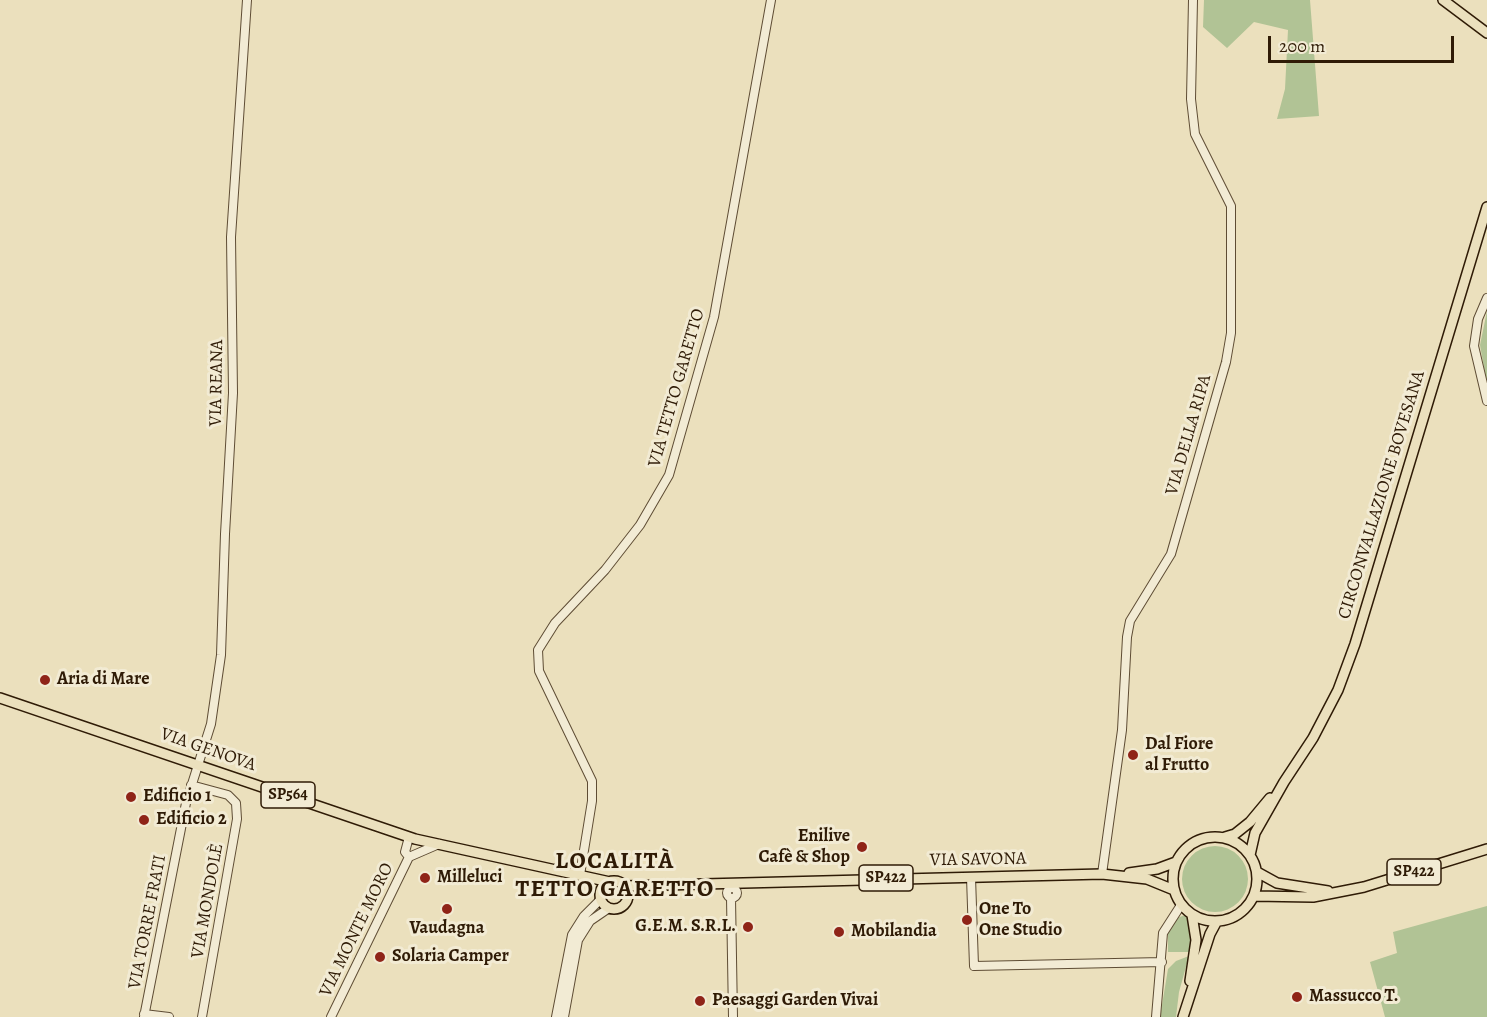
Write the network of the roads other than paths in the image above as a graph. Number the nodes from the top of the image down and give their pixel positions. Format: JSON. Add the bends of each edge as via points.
{"nodes":[{"id":1,"x":247,"y":0,"type":"edge"},
{"id":2,"x":771,"y":0,"type":"edge"},
{"id":3,"x":1192,"y":0,"type":"edge"},
{"id":4,"x":1443,"y":0,"type":"edge"},
{"id":5,"x":1486,"y":31,"type":"edge"},
{"id":6,"x":1487,"y":207,"type":"edge"},
{"id":7,"x":1487,"y":298,"type":"edge"},
{"id":8,"x":1487,"y":398,"type":"edge"},
{"id":9,"x":0,"y":698,"type":"edge"},
{"id":10,"x":198,"y":764,"type":"junction"},
{"id":11,"x":1284,"y":782,"type":"junction"},
{"id":12,"x":192,"y":785,"type":"junction"},
{"id":13,"x":1225,"y":837,"type":"junction"},
{"id":14,"x":412,"y":838,"type":"junction"},
{"id":15,"x":439,"y":844,"type":"junction"},
{"id":16,"x":1487,"y":849,"type":"edge"},
{"id":17,"x":413,"y":855,"type":"junction"},
{"id":18,"x":1250,"y":855,"type":"junction"},
{"id":19,"x":1176,"y":862,"type":"junction"},
{"id":20,"x":1257,"y":872,"type":"junction"},
{"id":21,"x":1102,"y":874,"type":"junction"},
{"id":22,"x":1115,"y":874,"type":"junction"},
{"id":23,"x":580,"y":875,"type":"junction"},
{"id":24,"x":971,"y":877,"type":"junction"},
{"id":25,"x":610,"y":882,"type":"junction"},
{"id":26,"x":733,"y":885,"type":"junction"},
{"id":27,"x":624,"y":886,"type":"junction"},
{"id":28,"x":657,"y":887,"type":"junction"},
{"id":29,"x":1174,"y":890,"type":"junction"},
{"id":30,"x":1340,"y":892,"type":"junction"},
{"id":31,"x":601,"y":896,"type":"junction"},
{"id":32,"x":1254,"y":896,"type":"junction"},
{"id":33,"x":628,"y":898,"type":"junction"},
{"id":34,"x":1181,"y":905,"type":"junction"},
{"id":35,"x":609,"y":908,"type":"junction"},
{"id":36,"x":1192,"y":915,"type":"junction"},
{"id":37,"x":1217,"y":921,"type":"junction"},
{"id":38,"x":1162,"y":962,"type":"junction"},
{"id":39,"x":1196,"y":966,"type":"junction"},
{"id":40,"x":144,"y":1016,"type":"edge"},
{"id":41,"x":169,"y":1017,"type":"edge"},
{"id":42,"x":202,"y":1017,"type":"edge"},
{"id":43,"x":331,"y":1017,"type":"edge"},
{"id":44,"x":556,"y":1017,"type":"edge"},
{"id":45,"x":564,"y":1017,"type":"edge"},
{"id":46,"x":733,"y":1017,"type":"edge"},
{"id":47,"x":1156,"y":1017,"type":"edge"},
{"id":48,"x":1183,"y":1017,"type":"edge"}],
"edges":[{"from":1,"to":10,"type":"street","name":"VIA REANA","via":[[231,237],[234,393],[221,655],[211,724]]},
{"from":2,"to":23,"type":"street","name":"VIA TETTO GARETTO","via":[[714,317],[669,475],[640,525],[605,570],[555,623],[538,650],[539,671],[592,781]]},
{"from":3,"to":21,"type":"street","name":"VIA DELLA RIPA","via":[[1191,99],[1195,134],[1231,206],[1231,333],[1171,554],[1130,621],[1122,730]]},
{"from":4,"to":5,"type":"main road"},
{"from":6,"to":11,"type":"main road","name":"CIRCONVALLAZIONE BOVESANA","via":[[1355,644],[1338,690]]},
{"from":7,"to":8,"type":"street","via":[[1478,319],[1474,346]]},
{"from":9,"to":10,"type":"main road","name":"VIA GENOVA","number":"SP564"},
{"from":10,"to":12,"type":"street","name":"VIA TORRE FRATI"},
{"from":10,"to":14,"type":"main road","name":"VIA GENOVA","number":"SP564"},
{"from":11,"to":13,"type":"main road","name":"CIRCONVALLAZIONE BOVESANA","via":[[1250,822]]},
{"from":11,"to":18,"type":"main road","name":"CIRCONVALLAZIONE BOVESANA","via":[[1255,832]]},
{"from":12,"to":40,"type":"street","name":"VIA TORRE FRATI"},
{"from":12,"to":42,"type":"street","name":"VIA MONDOLÈ","via":[[228,795],[236,803],[237,819]]},
{"from":13,"to":18,"type":"main road"},
{"from":13,"to":19,"type":"main road","via":[[1194,842]]},
{"from":14,"to":15,"type":"main road","name":"VIA GENOVA","number":"SP564"},
{"from":14,"to":17,"type":"street","name":"VIA MONTE MORO"},
{"from":15,"to":17,"type":"street","name":"VIA MONTE MORO"},
{"from":15,"to":23,"type":"main road","name":"VIA GENOVA","number":"SP564"},
{"from":16,"to":30,"type":"main road","number":"SP422"},
{"from":17,"to":43,"type":"street","name":"VIA MONTE MORO"},
{"from":18,"to":20,"type":"main road"},
{"from":19,"to":22,"type":"main road","name":"VIA SAVONA","number":"SP422","via":[[1157,869]]},
{"from":19,"to":29,"type":"main road"},
{"from":20,"to":30,"type":"main road","number":"SP422","via":[[1286,885]]},
{"from":20,"to":32,"type":"main road"},
{"from":21,"to":22,"type":"main road","name":"VIA SAVONA","number":"SP422"},
{"from":21,"to":24,"type":"main road","name":"VIA SAVONA","number":"SP422"},
{"from":22,"to":29,"type":"main road","name":"VIA SAVONA","number":"SP422","via":[[1148,879]]},
{"from":23,"to":25,"type":"main road","name":"VIA GENOVA","number":"SP564"},
{"from":23,"to":31,"type":"main road","name":"VIA GENOVA","number":"SP564"},
{"from":24,"to":26,"type":"main road","name":"VIA SAVONA","number":"SP422"},
{"from":24,"to":38,"type":"street","via":[[974,966]]},
{"from":25,"to":27,"type":"main road","number":"SP422"},
{"from":25,"to":31,"type":"main road"},
{"from":26,"to":28,"type":"main road","name":"VIA SAVONA","number":"SP422"},
{"from":26,"to":46,"type":"street","via":[[727,892],[731,898]]},
{"from":27,"to":28,"type":"main road","name":"VIA SAVONA","number":"SP422"},
{"from":27,"to":33,"type":"main road"},
{"from":28,"to":33,"type":"main road","name":"VIA SAVONA","number":"SP422"},
{"from":29,"to":34,"type":"main road"},
{"from":30,"to":32,"type":"main road","number":"SP422","via":[[1313,897]]},
{"from":31,"to":35,"type":"main road"},
{"from":31,"to":44,"type":"street","via":[[572,935]]},
{"from":32,"to":37,"type":"main road","via":[[1239,914]]},
{"from":33,"to":35,"type":"main road","number":"SP422","via":[[619,908]]},
{"from":34,"to":36,"type":"main road"},
{"from":34,"to":38,"type":"street","via":[[1163,933]]},
{"from":35,"to":45,"type":"street","number":"SP422","via":[[590,921],[578,940]]},
{"from":36,"to":37,"type":"main road"},
{"from":36,"to":39,"type":"main road"},
{"from":37,"to":39,"type":"main road"},
{"from":38,"to":47,"type":"street"},
{"from":39,"to":48,"type":"main road"},
{"from":40,"to":41,"type":"street"}]}
